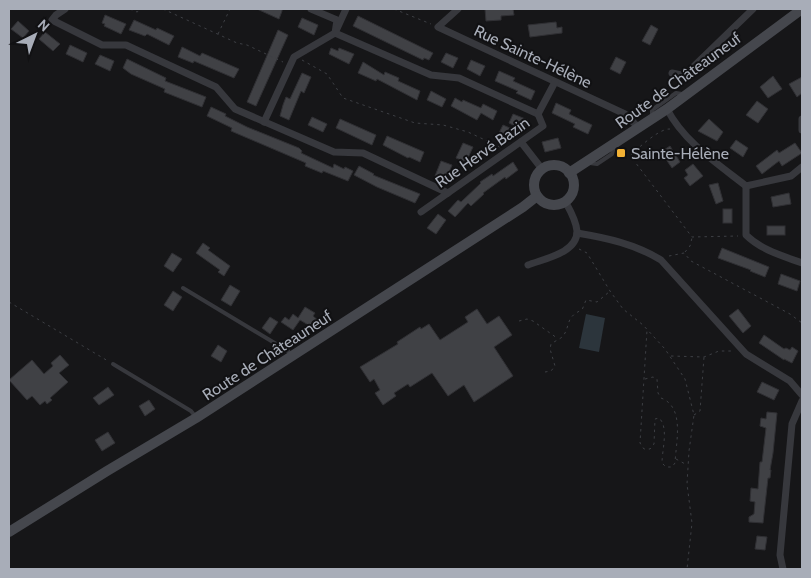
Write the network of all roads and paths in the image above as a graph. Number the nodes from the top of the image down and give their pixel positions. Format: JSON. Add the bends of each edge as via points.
{"nodes":[{"id":1,"x":65,"y":9,"type":"edge"},
{"id":2,"x":130,"y":9,"type":"edge"},
{"id":3,"x":142,"y":9,"type":"edge"},
{"id":4,"x":163,"y":9,"type":"edge"},
{"id":5,"x":230,"y":9,"type":"edge"},
{"id":6,"x":311,"y":9,"type":"edge"},
{"id":7,"x":346,"y":9,"type":"edge"},
{"id":8,"x":394,"y":9,"type":"edge"},
{"id":9,"x":458,"y":9,"type":"edge"},
{"id":10,"x":753,"y":9,"type":"edge"},
{"id":11,"x":802,"y":9,"type":"edge"},
{"id":12,"x":438,"y":27,"type":"junction"},
{"id":13,"x":335,"y":33,"type":"junction"},
{"id":14,"x":218,"y":34,"type":"junction"},
{"id":15,"x":294,"y":57,"type":"junction"},
{"id":16,"x":290,"y":65,"type":"junction"},
{"id":17,"x":672,"y":73,"type":"dead end"},
{"id":18,"x":555,"y":82,"type":"junction"},
{"id":19,"x":684,"y":95,"type":"junction"},
{"id":20,"x":667,"y":109,"type":"junction"},
{"id":21,"x":538,"y":114,"type":"junction"},
{"id":22,"x":652,"y":118,"type":"junction"},
{"id":23,"x":802,"y":119,"type":"edge"},
{"id":24,"x":264,"y":122,"type":"junction"},
{"id":25,"x":638,"y":127,"type":"junction"},
{"id":26,"x":680,"y":130,"type":"junction"},
{"id":27,"x":802,"y":130,"type":"edge"},
{"id":28,"x":642,"y":138,"type":"dead end"},
{"id":29,"x":521,"y":142,"type":"junction"},
{"id":30,"x":645,"y":143,"type":"junction"},
{"id":31,"x":508,"y":151,"type":"junction"},
{"id":32,"x":802,"y":167,"type":"edge"},
{"id":33,"x":542,"y":169,"type":"junction"},
{"id":34,"x":569,"y":173,"type":"junction"},
{"id":35,"x":746,"y":186,"type":"junction"},
{"id":36,"x":448,"y":193,"type":"junction"},
{"id":37,"x":537,"y":196,"type":"junction"},
{"id":38,"x":565,"y":201,"type":"junction"},
{"id":39,"x":421,"y":212,"type":"dead end"},
{"id":40,"x":577,"y":233,"type":"junction"},
{"id":41,"x":746,"y":236,"type":"junction"},
{"id":42,"x":692,"y":237,"type":"junction"},
{"id":43,"x":571,"y":246,"type":"junction"},
{"id":44,"x":684,"y":253,"type":"junction"},
{"id":45,"x":661,"y":260,"type":"junction"},
{"id":46,"x":802,"y":263,"type":"edge"},
{"id":47,"x":528,"y":266,"type":"dead end"},
{"id":48,"x":182,"y":288,"type":"dead end"},
{"id":49,"x":610,"y":291,"type":"junction"},
{"id":50,"x":9,"y":302,"type":"edge"},
{"id":51,"x":519,"y":321,"type":"dead end"},
{"id":52,"x":802,"y":323,"type":"edge"},
{"id":53,"x":647,"y":329,"type":"junction"},
{"id":54,"x":558,"y":339,"type":"junction"},
{"id":55,"x":742,"y":350,"type":"junction"},
{"id":56,"x":670,"y":356,"type":"junction"},
{"id":57,"x":292,"y":357,"type":"junction"},
{"id":58,"x":704,"y":357,"type":"junction"},
{"id":59,"x":113,"y":364,"type":"joint"},
{"id":60,"x":546,"y":372,"type":"dead end"},
{"id":61,"x":645,"y":379,"type":"junction"},
{"id":62,"x":802,"y":395,"type":"edge"},
{"id":63,"x":802,"y":401,"type":"edge"},
{"id":64,"x":694,"y":415,"type":"junction"},
{"id":65,"x":196,"y":418,"type":"junction"},
{"id":66,"x":675,"y":458,"type":"junction"},
{"id":67,"x":688,"y":466,"type":"junction"},
{"id":68,"x":9,"y":532,"type":"edge"},
{"id":69,"x":687,"y":569,"type":"edge"},
{"id":70,"x":783,"y":569,"type":"edge"}],
"edges":[{"from":1,"to":24,"type":"street","via":[[52,20],[102,45],[126,45],[216,87],[235,109]]},
{"from":2,"to":3,"type":"path","via":[[137,12]]},
{"from":4,"to":14,"type":"path"},
{"from":5,"to":14,"type":"path"},
{"from":6,"to":13,"type":"street","via":[[336,20]]},
{"from":7,"to":13,"type":"street"},
{"from":8,"to":12,"type":"path"},
{"from":9,"to":12,"type":"street","name":"Rue Sainte-Hélène"},
{"from":10,"to":17,"type":"street","via":[[689,71],[679,75]]},
{"from":11,"to":19,"type":"main road","name":"Route de Châteauneuf"},
{"from":12,"to":18,"type":"street","name":"Rue Sainte-Hélène"},
{"from":13,"to":15,"type":"street"},
{"from":13,"to":21,"type":"street","via":[[431,75],[459,78]]},
{"from":14,"to":16,"type":"path"},
{"from":15,"to":16,"type":"street"},
{"from":15,"to":31,"type":"path","via":[[328,74],[343,98],[414,123],[443,125],[468,132]]},
{"from":16,"to":24,"type":"street"},
{"from":18,"to":21,"type":"street","name":"Rue Hervé Bazin"},
{"from":18,"to":25,"type":"street","name":"Rue Sainte-Hélène","via":[[625,114]]},
{"from":19,"to":20,"type":"main road","name":"Route de Châteauneuf"},
{"from":19,"to":22,"type":"lane","via":[[676,93],[652,110]]},
{"from":20,"to":22,"type":"main road","name":"Route de Châteauneuf"},
{"from":20,"to":26,"type":"street"},
{"from":21,"to":29,"type":"street","name":"Rue Hervé Bazin","via":[[543,126]]},
{"from":22,"to":25,"type":"main road","name":"Route de Châteauneuf"},
{"from":23,"to":27,"type":"street"},
{"from":24,"to":36,"type":"street","via":[[334,152],[363,153]]},
{"from":25,"to":34,"type":"main road","name":"Route de Châteauneuf"},
{"from":26,"to":30,"type":"path","via":[[665,129]]},
{"from":26,"to":35,"type":"street"},
{"from":28,"to":30,"type":"path"},
{"from":29,"to":31,"type":"street","name":"Rue Hervé Bazin"},
{"from":29,"to":33,"type":"street"},
{"from":30,"to":42,"type":"path","via":[[633,153],[632,158]]},
{"from":31,"to":36,"type":"street","name":"Rue Hervé Bazin"},
{"from":32,"to":35,"type":"street","via":[[791,176]]},
{"from":33,"to":34,"type":"main road","via":[[553,165]]},
{"from":33,"to":37,"type":"main road","via":[[535,179]]},
{"from":34,"to":38,"type":"main road","via":[[573,185]]},
{"from":35,"to":41,"type":"street"},
{"from":36,"to":39,"type":"street","name":"Rue Hervé Bazin"},
{"from":37,"to":38,"type":"main road","via":[[547,204]]},
{"from":37,"to":57,"type":"main road","name":"Route de Châteauneuf"},
{"from":38,"to":40,"type":"street"},
{"from":40,"to":43,"type":"street"},
{"from":40,"to":45,"type":"street","via":[[629,244]]},
{"from":41,"to":42,"type":"path"},
{"from":41,"to":46,"type":"street","via":[[764,248]]},
{"from":42,"to":44,"type":"path"},
{"from":43,"to":47,"type":"street"},
{"from":43,"to":49,"type":"path","via":[[587,254]]},
{"from":44,"to":45,"type":"path"},
{"from":44,"to":52,"type":"path","via":[[691,261]]},
{"from":45,"to":55,"type":"street"},
{"from":48,"to":57,"type":"lane","via":[[288,351]]},
{"from":49,"to":53,"type":"path","via":[[624,309]]},
{"from":49,"to":54,"type":"path","via":[[597,302],[586,300],[582,310],[575,313],[568,324],[564,336]]},
{"from":50,"to":59,"type":"path"},
{"from":51,"to":54,"type":"path","via":[[533,321]]},
{"from":53,"to":56,"type":"path"},
{"from":53,"to":61,"type":"path"},
{"from":54,"to":60,"type":"path","via":[[550,349],[554,369]]},
{"from":55,"to":58,"type":"path"},
{"from":55,"to":62,"type":"street","via":[[790,381]]},
{"from":56,"to":58,"type":"path"},
{"from":56,"to":64,"type":"path","via":[[685,379]]},
{"from":57,"to":65,"type":"main road","name":"Route de Châteauneuf"},
{"from":58,"to":64,"type":"path","via":[[700,411]]},
{"from":59,"to":65,"type":"lane","via":[[191,411]]},
{"from":61,"to":66,"type":"path","via":[[657,379],[658,393],[676,411]]},
{"from":61,"to":66,"type":"path","via":[[640,442],[644,449],[650,449],[654,444],[655,418],[659,418],[664,428],[662,463],[672,467]]},
{"from":63,"to":70,"type":"street","via":[[792,424],[780,554]]},
{"from":64,"to":67,"type":"path"},
{"from":65,"to":68,"type":"main road","name":"Route de Châteauneuf"},
{"from":66,"to":67,"type":"path"},
{"from":67,"to":69,"type":"path","via":[[692,523]]}]}
